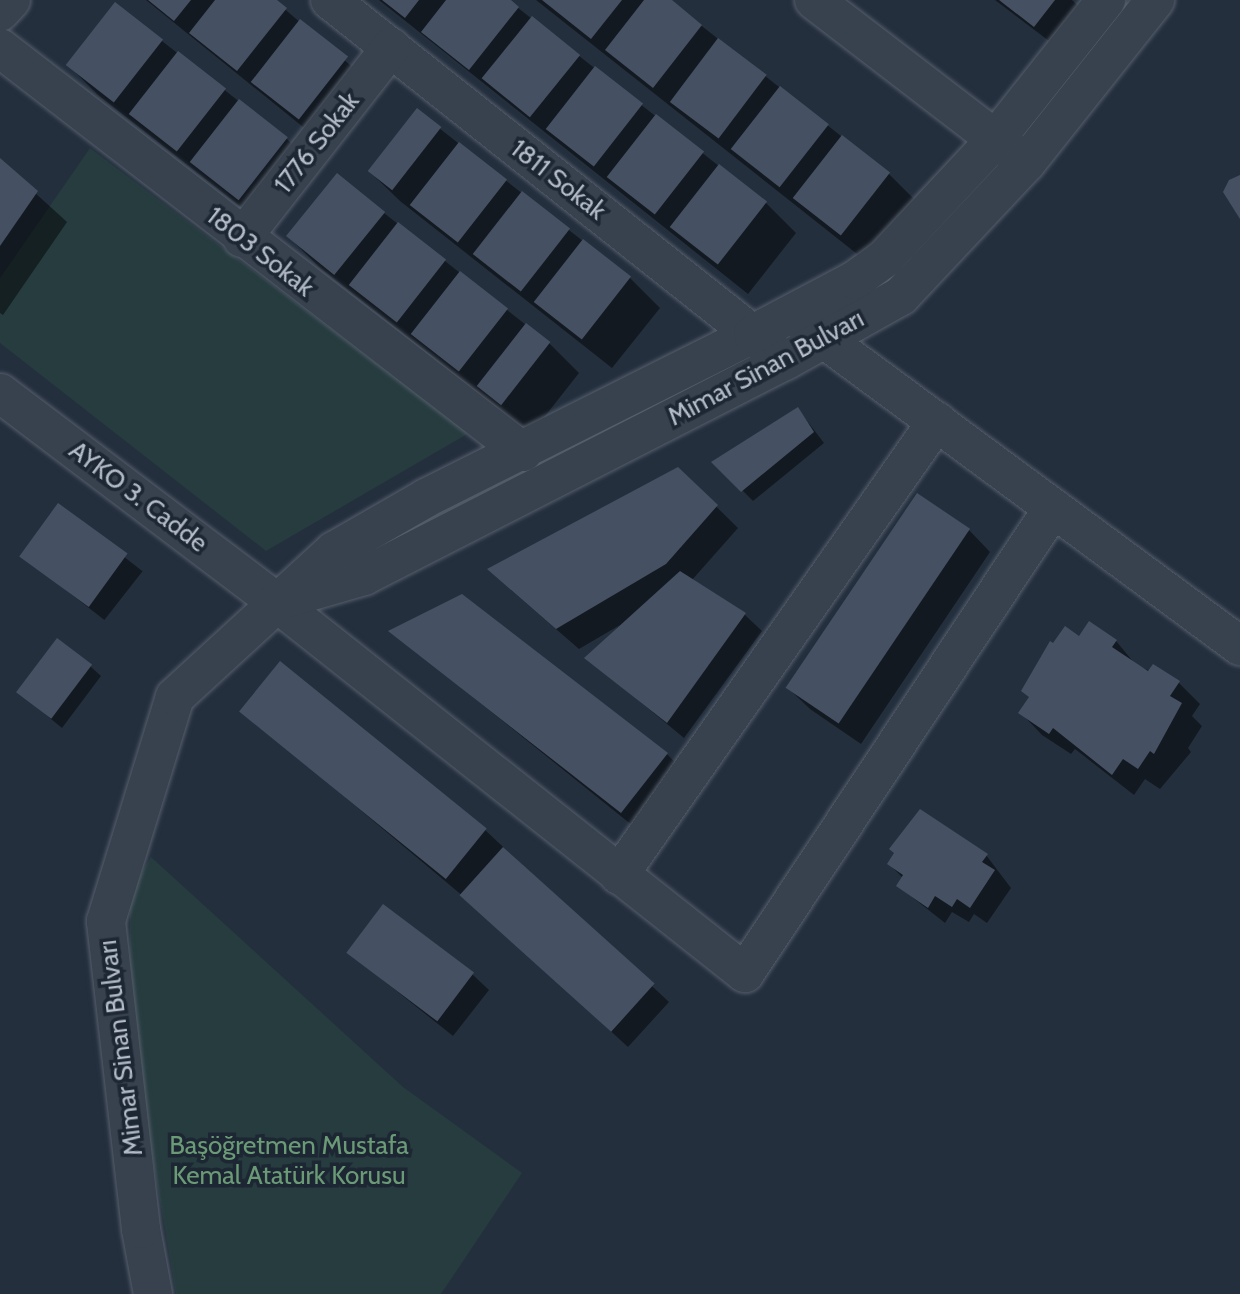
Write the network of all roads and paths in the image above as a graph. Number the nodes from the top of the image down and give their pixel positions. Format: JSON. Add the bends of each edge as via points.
{"nodes":[{"id":1,"x":11,"y":0,"type":"edge"},
{"id":2,"x":330,"y":0,"type":"edge"},
{"id":3,"x":814,"y":0,"type":"edge"},
{"id":4,"x":1106,"y":0,"type":"edge"},
{"id":5,"x":1155,"y":0,"type":"edge"},
{"id":6,"x":0,"y":12,"type":"edge"},
{"id":7,"x":391,"y":47,"type":"junction"},
{"id":8,"x":0,"y":48,"type":"edge"},
{"id":9,"x":995,"y":140,"type":"junction"},
{"id":10,"x":1026,"y":163,"type":"junction"},
{"id":11,"x":243,"y":239,"type":"junction"},
{"id":12,"x":788,"y":313,"type":"junction"},
{"id":13,"x":753,"y":334,"type":"junction"},
{"id":14,"x":824,"y":338,"type":"junction"},
{"id":15,"x":785,"y":360,"type":"junction"},
{"id":16,"x":0,"y":393,"type":"edge"},
{"id":17,"x":937,"y":421,"type":"junction"},
{"id":18,"x":523,"y":452,"type":"junction"},
{"id":19,"x":1053,"y":508,"type":"junction"},
{"id":20,"x":276,"y":602,"type":"junction"},
{"id":21,"x":1240,"y":646,"type":"edge"},
{"id":22,"x":619,"y":875,"type":"junction"},
{"id":23,"x":153,"y":1294,"type":"edge"}],
"edges":[{"from":1,"to":6,"type":"street"},
{"from":2,"to":7,"type":"street","name":"1811 Sokak"},
{"from":3,"to":9,"type":"street"},
{"from":4,"to":9,"type":"street","name":"Mimar Sinan Bulvarı"},
{"from":5,"to":10,"type":"street","name":"Mimar Sinan Bulvarı"},
{"from":7,"to":11,"type":"street","name":"1776 Sokak"},
{"from":7,"to":13,"type":"street","name":"1811 Sokak"},
{"from":8,"to":11,"type":"street","name":"1803 Sokak"},
{"from":9,"to":10,"type":"street"},
{"from":9,"to":12,"type":"street","name":"Mimar Sinan Bulvarı","via":[[885,258]]},
{"from":10,"to":14,"type":"street","name":"Mimar Sinan Bulvarı","via":[[901,296]]},
{"from":11,"to":18,"type":"street","name":"1803 Sokak"},
{"from":12,"to":13,"type":"street","name":"Mimar Sinan Bulvarı"},
{"from":12,"to":14,"type":"street"},
{"from":13,"to":15,"type":"street","name":"1811 Sokak"},
{"from":13,"to":18,"type":"street","name":"Mimar Sinan Bulvarı"},
{"from":14,"to":15,"type":"street","name":"Mimar Sinan Bulvarı"},
{"from":14,"to":17,"type":"street"},
{"from":15,"to":20,"type":"street","name":"Mimar Sinan Bulvarı","via":[[364,576]]},
{"from":16,"to":20,"type":"street","name":"AYKO 3. Cadde"},
{"from":17,"to":19,"type":"street"},
{"from":17,"to":22,"type":"street"},
{"from":18,"to":20,"type":"street","name":"Mimar Sinan Bulvarı","via":[[426,498],[334,551]]},
{"from":19,"to":21,"type":"street"},
{"from":19,"to":22,"type":"street","name":"AYKO 3. Cadde","via":[[745,973]]},
{"from":20,"to":22,"type":"street","name":"AYKO 3. Cadde"},
{"from":20,"to":23,"type":"street","name":"Mimar Sinan Bulvarı","via":[[175,697],[106,921],[141,1229]]}]}
